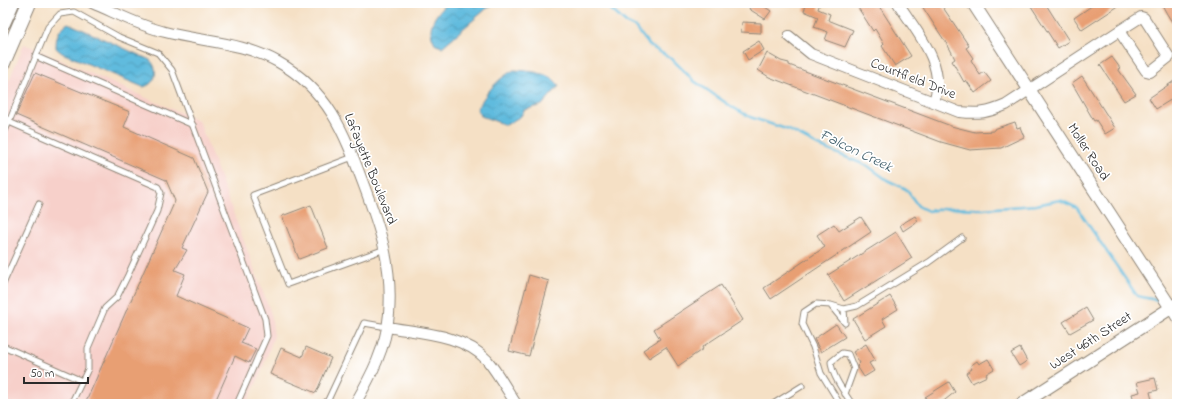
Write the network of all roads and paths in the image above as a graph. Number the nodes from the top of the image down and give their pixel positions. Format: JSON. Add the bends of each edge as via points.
{"nodes":[{"id":1,"x":12,"y":3,"type":"edge"},
{"id":2,"x":29,"y":3,"type":"edge"},
{"id":3,"x":92,"y":3,"type":"edge"},
{"id":4,"x":898,"y":3,"type":"edge"},
{"id":5,"x":973,"y":3,"type":"edge"},
{"id":6,"x":3,"y":23,"type":"edge"},
{"id":7,"x":1120,"y":31,"type":"junction"},
{"id":8,"x":789,"y":36,"type":"dead end"},
{"id":9,"x":35,"y":56,"type":"junction"},
{"id":10,"x":3,"y":63,"type":"edge"},
{"id":11,"x":1030,"y":90,"type":"junction"},
{"id":12,"x":934,"y":102,"type":"junction"},
{"id":13,"x":8,"y":122,"type":"junction"},
{"id":14,"x":193,"y":125,"type":"junction"},
{"id":15,"x":3,"y":135,"type":"edge"},
{"id":16,"x":353,"y":157,"type":"junction"},
{"id":17,"x":39,"y":204,"type":"dead end"},
{"id":18,"x":962,"y":238,"type":"dead end"},
{"id":19,"x":386,"y":249,"type":"junction"},
{"id":20,"x":3,"y":284,"type":"edge"},
{"id":21,"x":830,"y":305,"type":"junction"},
{"id":22,"x":844,"y":310,"type":"junction"},
{"id":23,"x":1175,"y":310,"type":"edge"},
{"id":24,"x":387,"y":326,"type":"junction"},
{"id":25,"x":3,"y":346,"type":"edge"},
{"id":26,"x":82,"y":381,"type":"junction"},
{"id":27,"x":802,"y":386,"type":"dead end"},
{"id":28,"x":845,"y":394,"type":"junction"},
{"id":29,"x":71,"y":404,"type":"edge"},
{"id":30,"x":237,"y":404,"type":"edge"},
{"id":31,"x":324,"y":404,"type":"edge"},
{"id":32,"x":355,"y":404,"type":"edge"},
{"id":33,"x":516,"y":404,"type":"edge"},
{"id":34,"x":773,"y":404,"type":"edge"},
{"id":35,"x":840,"y":404,"type":"edge"},
{"id":36,"x":852,"y":404,"type":"edge"},
{"id":37,"x":1024,"y":404,"type":"edge"}],
"edges":[{"from":1,"to":6,"type":"main road"},
{"from":2,"to":10,"type":"main road"},
{"from":3,"to":16,"type":"street","name":"Lafayette Boulevard","via":[[152,29],[236,45],[279,62],[301,78],[324,102],[342,130]]},
{"from":4,"to":12,"type":"street","via":[[934,62],[938,81]]},
{"from":5,"to":11,"type":"street","name":"Moller Road"},
{"from":7,"to":7,"type":"street","name":"Courtfield Drive","via":[[1143,17],[1169,59],[1146,72]]},
{"from":7,"to":11,"type":"street","name":"Courtfield Drive"},
{"from":8,"to":12,"type":"street","name":"Courtfield Drive","via":[[811,54]]},
{"from":9,"to":13,"type":"lane"},
{"from":9,"to":14,"type":"lane"},
{"from":9,"to":14,"type":"lane","via":[[48,27],[60,14],[74,12],[119,37],[158,52],[172,70]]},
{"from":11,"to":12,"type":"street","name":"Courtfield Drive","via":[[999,109],[983,113],[959,112]]},
{"from":11,"to":23,"type":"street","name":"Moller Road","via":[[1158,288]]},
{"from":13,"to":15,"type":"lane"},
{"from":13,"to":26,"type":"lane","via":[[158,187],[161,193],[157,211],[128,275],[117,297],[106,308],[88,348],[88,369]]},
{"from":14,"to":30,"type":"lane","via":[[266,319],[267,336]]},
{"from":16,"to":19,"type":"street","name":"Lafayette Boulevard"},
{"from":16,"to":19,"type":"lane","via":[[253,195],[288,284]]},
{"from":17,"to":20,"type":"lane"},
{"from":18,"to":22,"type":"lane","via":[[929,262],[857,306]]},
{"from":19,"to":24,"type":"street","name":"Lafayette Boulevard","via":[[390,290]]},
{"from":21,"to":22,"type":"lane"},
{"from":21,"to":22,"type":"lane","via":[[845,323]]},
{"from":21,"to":35,"type":"lane","via":[[816,304],[804,312],[802,324],[821,373]]},
{"from":23,"to":37,"type":"street","name":"West 46th Street","via":[[1144,325]]},
{"from":24,"to":31,"type":"lane","via":[[364,323]]},
{"from":24,"to":32,"type":"street","name":"Lafayette Boulevard","via":[[375,367]]},
{"from":24,"to":33,"type":"street","via":[[454,340],[471,347],[490,364]]},
{"from":25,"to":26,"type":"lane"},
{"from":26,"to":29,"type":"lane"},
{"from":27,"to":34,"type":"lane"},
{"from":28,"to":28,"type":"lane","via":[[854,369],[848,354],[842,353],[832,362],[832,369]]},
{"from":28,"to":36,"type":"lane"}]}
